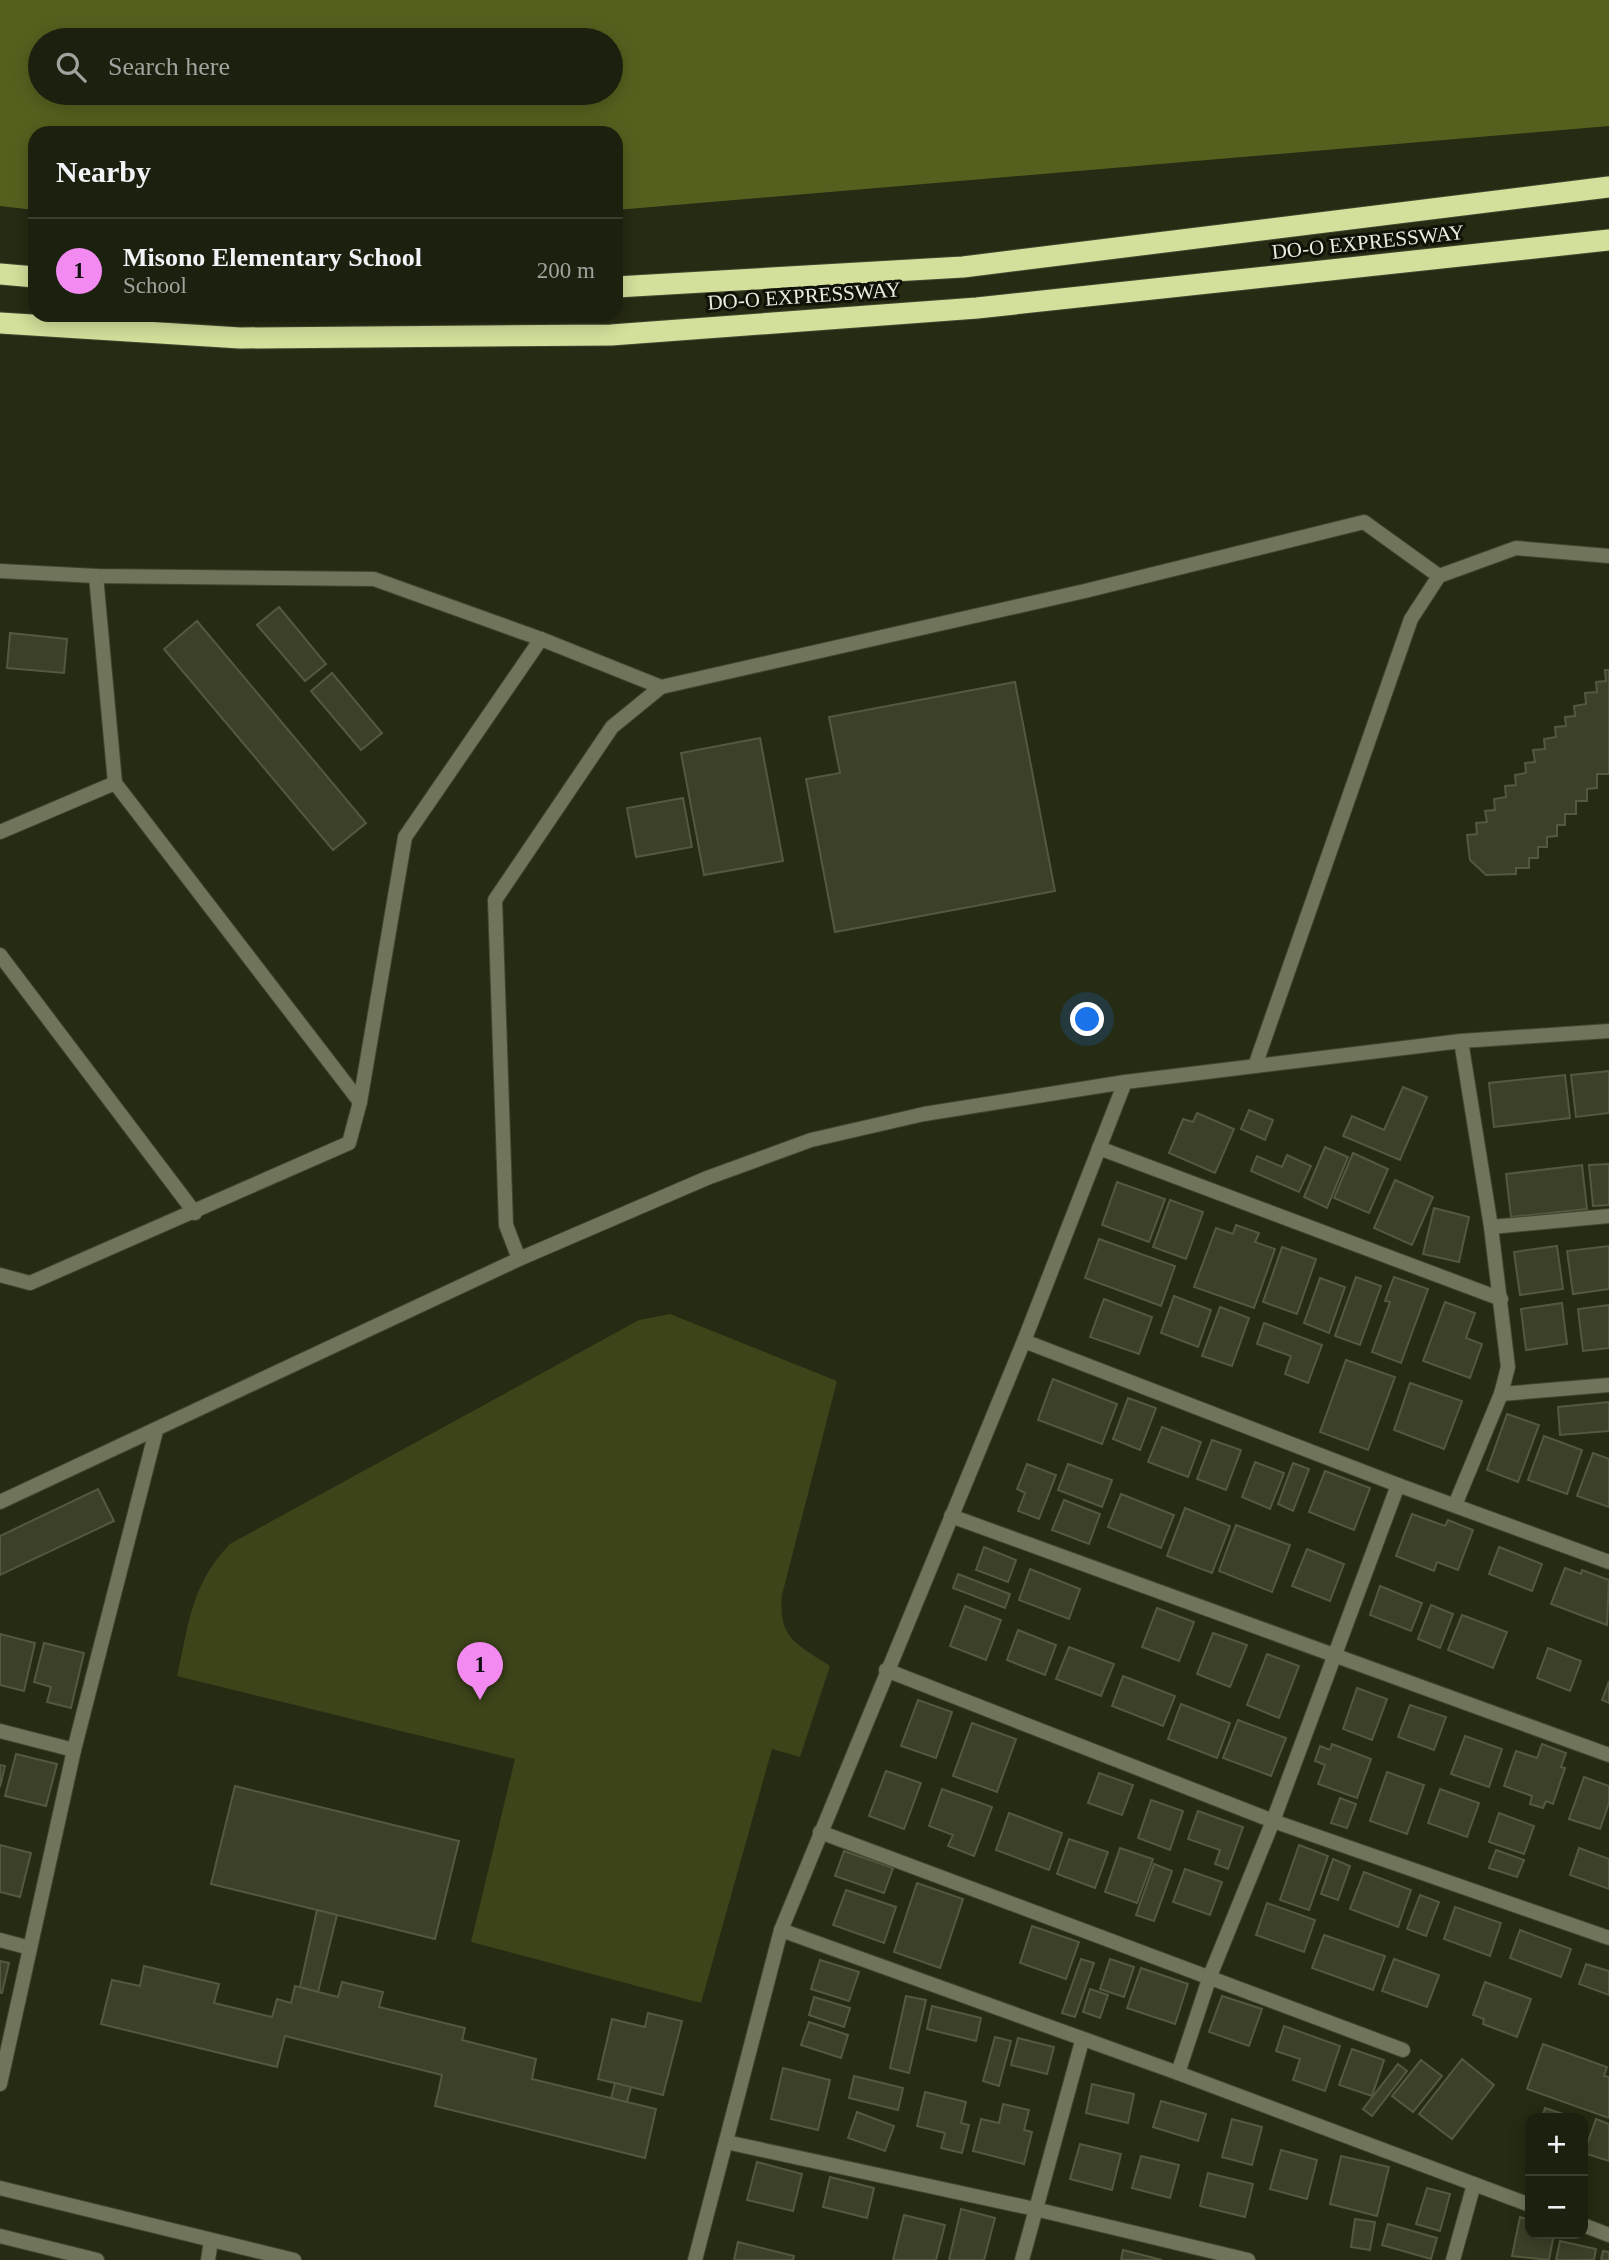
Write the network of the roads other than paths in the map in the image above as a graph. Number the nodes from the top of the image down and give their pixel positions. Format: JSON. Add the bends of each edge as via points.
{"nodes":[{"id":1,"x":1609,"y":187,"type":"edge"},
{"id":2,"x":1609,"y":240,"type":"edge"},
{"id":3,"x":0,"y":274,"type":"edge"},
{"id":4,"x":28,"y":276,"type":"edge"},
{"id":5,"x":623,"y":286,"type":"edge"},
{"id":6,"x":0,"y":323,"type":"edge"},
{"id":7,"x":1609,"y":556,"type":"edge"},
{"id":8,"x":0,"y":571,"type":"edge"},
{"id":9,"x":96,"y":576,"type":"junction"},
{"id":10,"x":1439,"y":576,"type":"junction"},
{"id":11,"x":541,"y":639,"type":"junction"},
{"id":12,"x":661,"y":687,"type":"junction"},
{"id":13,"x":115,"y":783,"type":"junction"},
{"id":14,"x":0,"y":832,"type":"edge"},
{"id":15,"x":0,"y":955,"type":"edge"},
{"id":16,"x":1609,"y":1031,"type":"edge"},
{"id":17,"x":1461,"y":1041,"type":"junction"},
{"id":18,"x":1255,"y":1066,"type":"junction"},
{"id":19,"x":1125,"y":1082,"type":"junction"},
{"id":20,"x":360,"y":1102,"type":"junction"},
{"id":21,"x":1098,"y":1148,"type":"junction"},
{"id":22,"x":195,"y":1213,"type":"junction"},
{"id":23,"x":1609,"y":1216,"type":"edge"},
{"id":24,"x":1491,"y":1227,"type":"junction"},
{"id":25,"x":519,"y":1259,"type":"junction"},
{"id":26,"x":0,"y":1275,"type":"edge"},
{"id":27,"x":1501,"y":1299,"type":"junction"},
{"id":28,"x":1024,"y":1341,"type":"junction"},
{"id":29,"x":1609,"y":1385,"type":"edge"},
{"id":30,"x":1501,"y":1394,"type":"junction"},
{"id":31,"x":156,"y":1431,"type":"junction"},
{"id":32,"x":1398,"y":1485,"type":"junction"},
{"id":33,"x":0,"y":1502,"type":"edge"},
{"id":34,"x":1455,"y":1504,"type":"junction"},
{"id":35,"x":951,"y":1516,"type":"junction"},
{"id":36,"x":1609,"y":1562,"type":"edge"},
{"id":37,"x":1334,"y":1657,"type":"junction"},
{"id":38,"x":886,"y":1670,"type":"junction"},
{"id":39,"x":0,"y":1731,"type":"edge"},
{"id":40,"x":75,"y":1750,"type":"junction"},
{"id":41,"x":1609,"y":1755,"type":"edge"},
{"id":42,"x":1273,"y":1821,"type":"junction"},
{"id":43,"x":820,"y":1832,"type":"junction"},
{"id":44,"x":781,"y":1930,"type":"junction"},
{"id":45,"x":1609,"y":1938,"type":"edge"},
{"id":46,"x":0,"y":1940,"type":"edge"},
{"id":47,"x":30,"y":1948,"type":"junction"},
{"id":48,"x":1210,"y":1976,"type":"junction"},
{"id":49,"x":1082,"y":2041,"type":"junction"},
{"id":50,"x":1403,"y":2050,"type":"dead end"},
{"id":51,"x":1178,"y":2073,"type":"junction"},
{"id":52,"x":0,"y":2084,"type":"edge"},
{"id":53,"x":726,"y":2142,"type":"junction"},
{"id":54,"x":1474,"y":2184,"type":"junction"},
{"id":55,"x":0,"y":2188,"type":"edge"},
{"id":56,"x":1525,"y":2203,"type":"edge"},
{"id":57,"x":1035,"y":2209,"type":"junction"},
{"id":58,"x":1588,"y":2227,"type":"edge"},
{"id":59,"x":1609,"y":2235,"type":"edge"},
{"id":60,"x":0,"y":2236,"type":"edge"},
{"id":61,"x":212,"y":2241,"type":"junction"},
{"id":62,"x":97,"y":2260,"type":"edge"},
{"id":63,"x":208,"y":2260,"type":"edge"},
{"id":64,"x":294,"y":2260,"type":"edge"},
{"id":65,"x":695,"y":2260,"type":"edge"},
{"id":66,"x":1022,"y":2260,"type":"edge"},
{"id":67,"x":1248,"y":2260,"type":"edge"},
{"id":68,"x":1453,"y":2260,"type":"edge"}],
"edges":[{"from":1,"to":5,"type":"highway","name":"DO-O EXPRESSWAY","via":[[963,267]]},
{"from":2,"to":6,"type":"highway","name":"DO-O EXPRESSWAY","via":[[976,308],[611,335],[240,338]]},
{"from":3,"to":4,"type":"highway"},
{"from":7,"to":10,"type":"street","via":[[1516,548]]},
{"from":8,"to":9,"type":"street"},
{"from":9,"to":11,"type":"street","via":[[374,579]]},
{"from":9,"to":13,"type":"street"},
{"from":10,"to":12,"type":"street","via":[[1364,522]]},
{"from":10,"to":18,"type":"street","via":[[1411,619]]},
{"from":11,"to":12,"type":"street"},
{"from":11,"to":20,"type":"street","via":[[405,836]]},
{"from":12,"to":25,"type":"street","via":[[612,727],[495,900],[506,1225]]},
{"from":13,"to":14,"type":"street"},
{"from":13,"to":20,"type":"street"},
{"from":15,"to":22,"type":"street"},
{"from":16,"to":17,"type":"street"},
{"from":17,"to":18,"type":"street"},
{"from":17,"to":24,"type":"street"},
{"from":18,"to":19,"type":"street"},
{"from":19,"to":21,"type":"street"},
{"from":19,"to":25,"type":"street","via":[[924,1114],[811,1140],[707,1178]]},
{"from":20,"to":22,"type":"street","via":[[349,1143]]},
{"from":21,"to":27,"type":"street"},
{"from":21,"to":28,"type":"street"},
{"from":22,"to":26,"type":"street","via":[[30,1283]]},
{"from":23,"to":24,"type":"street"},
{"from":24,"to":27,"type":"street"},
{"from":25,"to":31,"type":"street"},
{"from":27,"to":30,"type":"street","via":[[1508,1367]]},
{"from":28,"to":32,"type":"street"},
{"from":28,"to":35,"type":"street"},
{"from":29,"to":30,"type":"street"},
{"from":30,"to":34,"type":"street"},
{"from":31,"to":33,"type":"street"},
{"from":31,"to":40,"type":"street"},
{"from":32,"to":34,"type":"street"},
{"from":32,"to":37,"type":"street"},
{"from":34,"to":36,"type":"street"},
{"from":35,"to":37,"type":"street"},
{"from":35,"to":38,"type":"street"},
{"from":37,"to":41,"type":"street"},
{"from":37,"to":42,"type":"street"},
{"from":38,"to":42,"type":"street"},
{"from":38,"to":43,"type":"street"},
{"from":39,"to":40,"type":"street"},
{"from":40,"to":47,"type":"street"},
{"from":42,"to":45,"type":"street"},
{"from":42,"to":48,"type":"street"},
{"from":43,"to":44,"type":"street"},
{"from":43,"to":48,"type":"street"},
{"from":44,"to":49,"type":"street"},
{"from":44,"to":53,"type":"street"},
{"from":46,"to":47,"type":"street"},
{"from":47,"to":52,"type":"street"},
{"from":48,"to":50,"type":"street"},
{"from":48,"to":51,"type":"street"},
{"from":49,"to":51,"type":"street"},
{"from":49,"to":57,"type":"street"},
{"from":51,"to":54,"type":"street"},
{"from":53,"to":57,"type":"street"},
{"from":53,"to":65,"type":"street"},
{"from":54,"to":56,"type":"street"},
{"from":54,"to":68,"type":"street"},
{"from":55,"to":61,"type":"street"},
{"from":57,"to":66,"type":"street"},
{"from":57,"to":67,"type":"street"},
{"from":58,"to":59,"type":"street"},
{"from":60,"to":62,"type":"street"},
{"from":61,"to":63,"type":"street"},
{"from":61,"to":64,"type":"street"}]}
